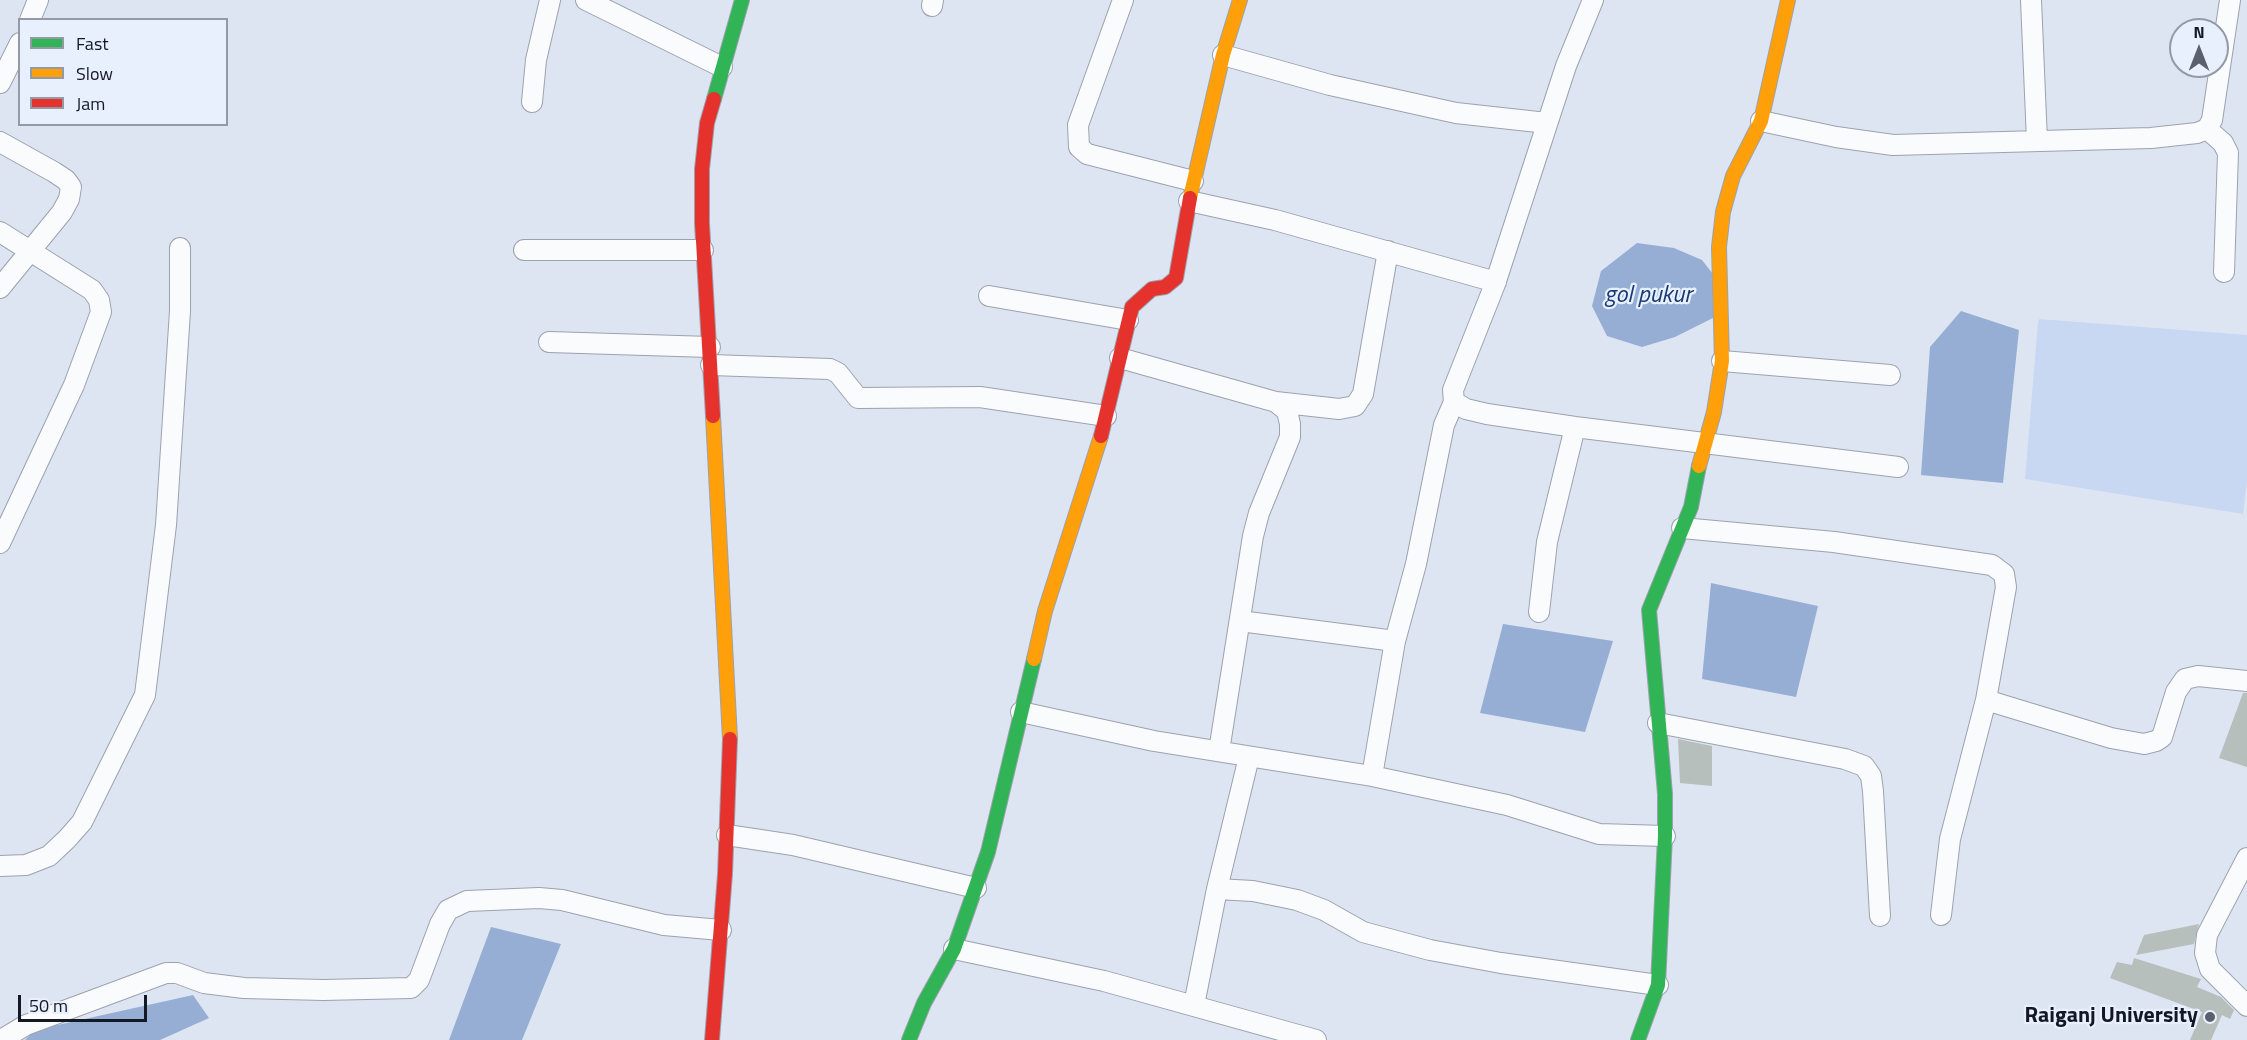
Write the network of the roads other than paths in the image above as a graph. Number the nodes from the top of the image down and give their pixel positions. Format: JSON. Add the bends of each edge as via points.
{"nodes":[{"id":1,"x":38,"y":0,"type":"edge"},
{"id":2,"x":550,"y":0,"type":"edge"},
{"id":3,"x":586,"y":0,"type":"edge"},
{"id":4,"x":742,"y":0,"type":"edge"},
{"id":5,"x":1123,"y":0,"type":"edge"},
{"id":6,"x":1240,"y":0,"type":"edge"},
{"id":7,"x":1593,"y":0,"type":"edge"},
{"id":8,"x":1788,"y":0,"type":"edge"},
{"id":9,"x":2031,"y":0,"type":"edge"},
{"id":10,"x":2230,"y":0,"type":"edge"},
{"id":11,"x":31,"y":18,"type":"edge"},
{"id":12,"x":18,"y":47,"type":"edge"},
{"id":13,"x":1223,"y":55,"type":"junction"},
{"id":14,"x":722,"y":67,"type":"junction"},
{"id":15,"x":0,"y":83,"type":"edge"},
{"id":16,"x":532,"y":102,"type":"dead end"},
{"id":17,"x":1761,"y":121,"type":"junction"},
{"id":18,"x":1546,"y":123,"type":"junction"},
{"id":19,"x":2206,"y":129,"type":"junction"},
{"id":20,"x":2037,"y":141,"type":"junction"},
{"id":21,"x":0,"y":142,"type":"edge"},
{"id":22,"x":1193,"y":180,"type":"junction"},
{"id":23,"x":1189,"y":201,"type":"junction"},
{"id":24,"x":0,"y":232,"type":"edge"},
{"id":25,"x":180,"y":248,"type":"dead end"},
{"id":26,"x":524,"y":250,"type":"dead end"},
{"id":27,"x":703,"y":250,"type":"junction"},
{"id":28,"x":30,"y":251,"type":"junction"},
{"id":29,"x":1388,"y":251,"type":"junction"},
{"id":30,"x":2224,"y":272,"type":"dead end"},
{"id":31,"x":1496,"y":282,"type":"junction"},
{"id":32,"x":0,"y":288,"type":"edge"},
{"id":33,"x":989,"y":296,"type":"dead end"},
{"id":34,"x":1128,"y":320,"type":"junction"},
{"id":35,"x":549,"y":342,"type":"dead end"},
{"id":36,"x":710,"y":356,"type":"junction"},
{"id":37,"x":1120,"y":358,"type":"junction"},
{"id":38,"x":1722,"y":361,"type":"junction"},
{"id":39,"x":1890,"y":375,"type":"dead end"},
{"id":40,"x":1276,"y":402,"type":"junction"},
{"id":41,"x":1454,"y":402,"type":"junction"},
{"id":42,"x":1106,"y":416,"type":"junction"},
{"id":43,"x":1575,"y":427,"type":"junction"},
{"id":44,"x":1704,"y":442,"type":"junction"},
{"id":45,"x":1898,"y":467,"type":"dead end"},
{"id":46,"x":1682,"y":528,"type":"junction"},
{"id":47,"x":0,"y":543,"type":"edge"},
{"id":48,"x":1539,"y":612,"type":"dead end"},
{"id":49,"x":1240,"y":621,"type":"junction"},
{"id":50,"x":1395,"y":641,"type":"junction"},
{"id":51,"x":2247,"y":681,"type":"edge"},
{"id":52,"x":1986,"y":700,"type":"junction"},
{"id":53,"x":1021,"y":712,"type":"junction"},
{"id":54,"x":1658,"y":723,"type":"junction"},
{"id":55,"x":1219,"y":751,"type":"junction"},
{"id":56,"x":1249,"y":757,"type":"junction"},
{"id":57,"x":1372,"y":776,"type":"junction"},
{"id":58,"x":727,"y":835,"type":"junction"},
{"id":59,"x":1665,"y":836,"type":"junction"},
{"id":60,"x":2247,"y":858,"type":"edge"},
{"id":61,"x":0,"y":866,"type":"edge"},
{"id":62,"x":976,"y":888,"type":"junction"},
{"id":63,"x":1217,"y":889,"type":"junction"},
{"id":64,"x":1941,"y":915,"type":"dead end"},
{"id":65,"x":1880,"y":916,"type":"dead end"},
{"id":66,"x":721,"y":930,"type":"junction"},
{"id":67,"x":954,"y":949,"type":"junction"},
{"id":68,"x":1658,"y":985,"type":"junction"},
{"id":69,"x":1194,"y":1005,"type":"junction"},
{"id":70,"x":2247,"y":1006,"type":"edge"},
{"id":71,"x":1,"y":1040,"type":"edge"},
{"id":72,"x":712,"y":1040,"type":"edge"},
{"id":73,"x":909,"y":1040,"type":"edge"},
{"id":74,"x":1316,"y":1040,"type":"edge"},
{"id":75,"x":1638,"y":1040,"type":"edge"}],
"edges":[{"from":1,"to":11,"type":"street"},
{"from":2,"to":16,"type":"street","via":[[536,60]]},
{"from":3,"to":14,"type":"street"},
{"from":4,"to":14,"type":"street"},
{"from":5,"to":22,"type":"street","via":[[1078,125],[1079,147],[1087,154]]},
{"from":6,"to":13,"type":"street"},
{"from":7,"to":18,"type":"street"},
{"from":8,"to":17,"type":"street"},
{"from":9,"to":20,"type":"street"},
{"from":10,"to":19,"type":"street","via":[[2212,120]]},
{"from":12,"to":15,"type":"street"},
{"from":13,"to":18,"type":"street","via":[[1330,85],[1456,113]]},
{"from":13,"to":22,"type":"street"},
{"from":14,"to":27,"type":"street","via":[[707,123],[702,170]]},
{"from":17,"to":20,"type":"street","via":[[1893,145]]},
{"from":17,"to":38,"type":"street","via":[[1733,176],[1723,212],[1719,247]]},
{"from":18,"to":31,"type":"street"},
{"from":19,"to":20,"type":"street","via":[[2151,138]]},
{"from":19,"to":30,"type":"street","via":[[2223,143],[2228,153]]},
{"from":21,"to":28,"type":"street","via":[[54,172],[71,187],[62,212]]},
{"from":22,"to":23,"type":"street"},
{"from":23,"to":29,"type":"street"},
{"from":23,"to":34,"type":"street","via":[[1176,278],[1141,296]]},
{"from":24,"to":28,"type":"street"},
{"from":25,"to":61,"type":"street","via":[[180,310],[166,525],[145,695],[82,822],[49,856],[26,866]]},
{"from":26,"to":27,"type":"street"},
{"from":27,"to":36,"type":"street"},
{"from":28,"to":32,"type":"street"},
{"from":28,"to":47,"type":"street","via":[[92,290],[101,312],[74,385]]},
{"from":29,"to":31,"type":"street"},
{"from":29,"to":40,"type":"street","via":[[1363,394],[1355,406],[1339,409]]},
{"from":31,"to":41,"type":"street","via":[[1453,390]]},
{"from":33,"to":34,"type":"street"},
{"from":34,"to":37,"type":"street"},
{"from":35,"to":36,"type":"street"},
{"from":36,"to":42,"type":"street","via":[[830,369],[858,398],[980,397]]},
{"from":36,"to":58,"type":"street","via":[[730,738]]},
{"from":37,"to":40,"type":"street"},
{"from":37,"to":42,"type":"street"},
{"from":38,"to":39,"type":"street"},
{"from":38,"to":44,"type":"street","via":[[1716,403]]},
{"from":40,"to":49,"type":"street","via":[[1287,411],[1290,437],[1259,513]]},
{"from":41,"to":43,"type":"street","via":[[1466,409]]},
{"from":41,"to":50,"type":"street","via":[[1444,425],[1416,564]]},
{"from":42,"to":53,"type":"street","via":[[1058,567]]},
{"from":43,"to":44,"type":"street"},
{"from":43,"to":48,"type":"street","via":[[1547,542]]},
{"from":44,"to":45,"type":"street"},
{"from":44,"to":46,"type":"street","via":[[1696,486]]},
{"from":46,"to":52,"type":"street","via":[[1834,542],[1992,565],[2004,574],[2006,587]]},
{"from":46,"to":54,"type":"street","via":[[1649,610]]},
{"from":49,"to":50,"type":"street"},
{"from":49,"to":55,"type":"street"},
{"from":50,"to":57,"type":"street"},
{"from":51,"to":52,"type":"street","via":[[2198,676],[2185,679],[2176,692],[2162,737],[2144,744],[2111,738]]},
{"from":52,"to":64,"type":"street","via":[[1950,839]]},
{"from":53,"to":55,"type":"street"},
{"from":53,"to":62,"type":"street"},
{"from":54,"to":59,"type":"street"},
{"from":54,"to":65,"type":"street","via":[[1864,766],[1871,776],[1873,791]]},
{"from":55,"to":56,"type":"street"},
{"from":56,"to":57,"type":"street"},
{"from":56,"to":63,"type":"street"},
{"from":57,"to":59,"type":"street","via":[[1522,808],[1599,834]]},
{"from":58,"to":62,"type":"street","via":[[793,845]]},
{"from":58,"to":66,"type":"street"},
{"from":59,"to":68,"type":"street"},
{"from":60,"to":70,"type":"street","via":[[2207,935],[2205,953],[2210,969]]},
{"from":62,"to":67,"type":"street"},
{"from":63,"to":68,"type":"street","via":[[1297,900],[1363,932],[1430,950]]},
{"from":63,"to":69,"type":"street"},
{"from":66,"to":71,"type":"street","via":[[656,923],[562,900],[467,901],[448,910],[419,980],[411,988],[244,988],[166,973],[26,1025]]},
{"from":66,"to":72,"type":"street"},
{"from":67,"to":69,"type":"street"},
{"from":67,"to":73,"type":"street"},
{"from":68,"to":75,"type":"street"},
{"from":69,"to":74,"type":"street"}]}
